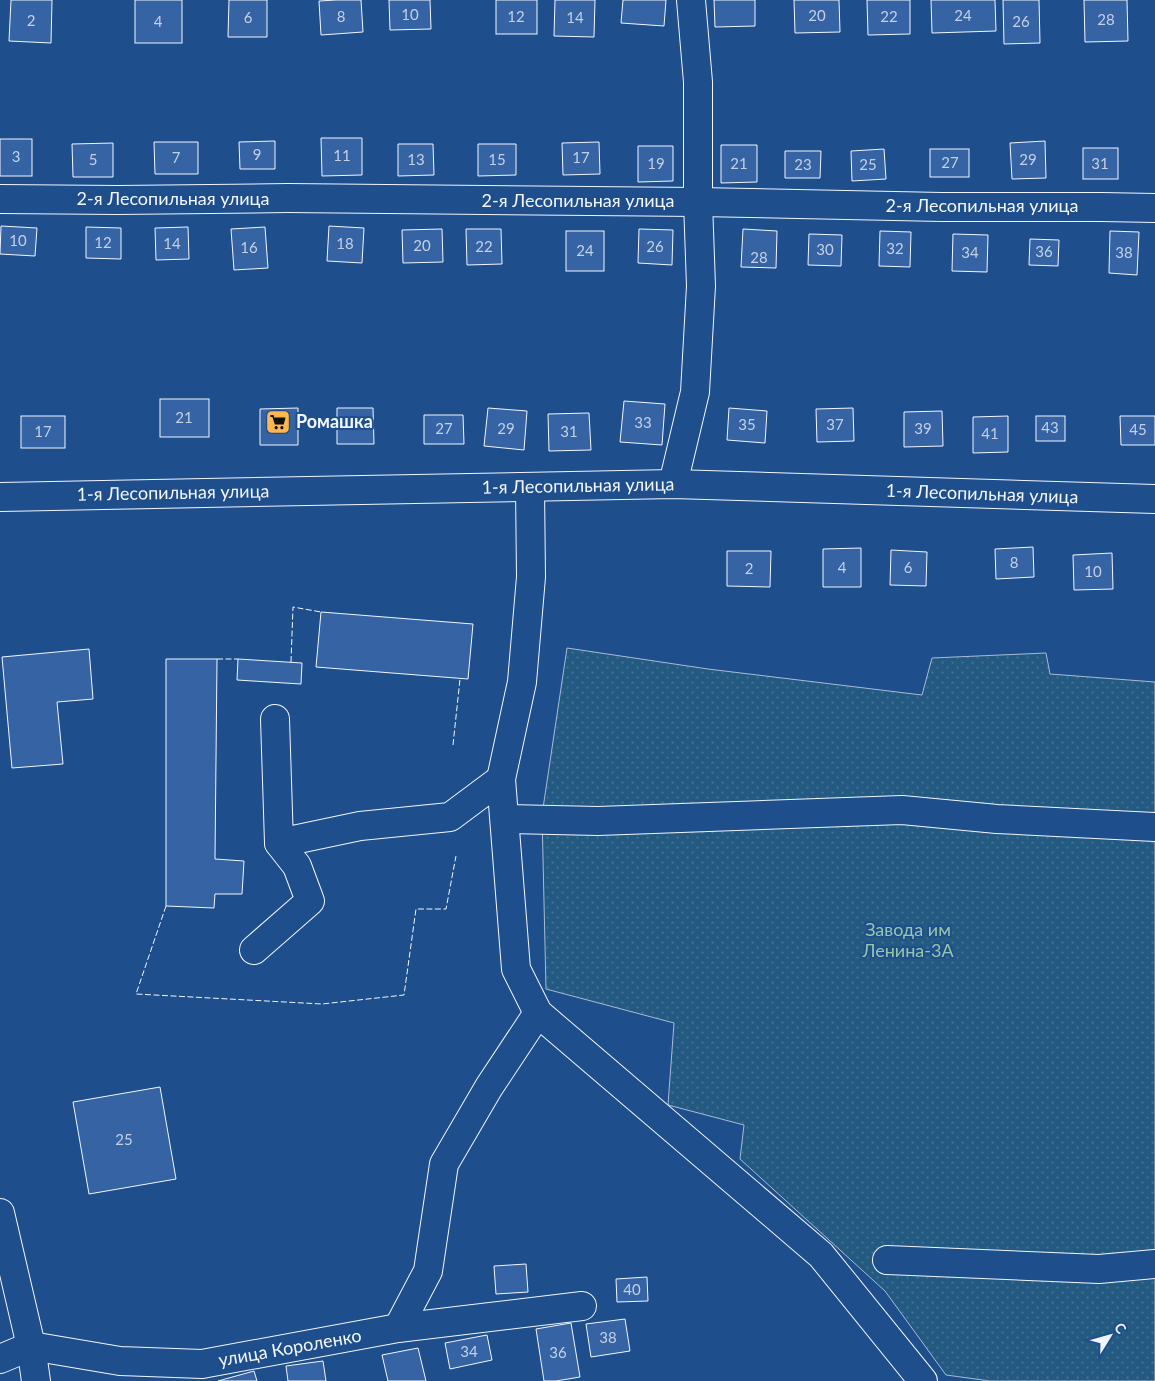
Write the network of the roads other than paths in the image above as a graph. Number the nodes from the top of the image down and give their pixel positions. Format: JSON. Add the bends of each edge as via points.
{"nodes":[{"id":1,"x":691,"y":0,"type":"edge"},
{"id":2,"x":0,"y":199,"type":"edge"},
{"id":3,"x":698,"y":202,"type":"junction"},
{"id":4,"x":1155,"y":208,"type":"edge"},
{"id":5,"x":673,"y":484,"type":"junction"},
{"id":6,"x":530,"y":487,"type":"junction"},
{"id":7,"x":0,"y":497,"type":"edge"},
{"id":8,"x":1155,"y":499,"type":"edge"},
{"id":9,"x":275,"y":719,"type":"dead end"},
{"id":10,"x":501,"y":779,"type":"junction"},
{"id":11,"x":505,"y":819,"type":"junction"},
{"id":12,"x":1155,"y":827,"type":"edge"},
{"id":13,"x":279,"y":843,"type":"junction"},
{"id":14,"x":254,"y":950,"type":"dead end"},
{"id":15,"x":538,"y":1013,"type":"junction"},
{"id":16,"x":0,"y":1213,"type":"edge"},
{"id":17,"x":887,"y":1260,"type":"dead end"},
{"id":18,"x":1155,"y":1264,"type":"edge"},
{"id":19,"x":582,"y":1306,"type":"dead end"},
{"id":20,"x":398,"y":1328,"type":"junction"},
{"id":21,"x":31,"y":1346,"type":"junction"},
{"id":22,"x":0,"y":1359,"type":"edge"},
{"id":23,"x":36,"y":1381,"type":"edge"},
{"id":24,"x":923,"y":1381,"type":"edge"}],
"edges":[{"from":1,"to":3,"type":"street","via":[[698,82]]},
{"from":2,"to":3,"type":"street","name":"2-я Лесопильная улица"},
{"from":3,"to":4,"type":"street","name":"2-я Лесопильная улица"},
{"from":3,"to":5,"type":"street","via":[[702,286],[695,392]]},
{"from":5,"to":6,"type":"street","name":"1-я Лесопильная улица"},
{"from":5,"to":8,"type":"street","name":"1-я Лесопильная улица"},
{"from":6,"to":7,"type":"street","name":"1-я Лесопильная улица"},
{"from":6,"to":10,"type":"street","via":[[531,577],[522,682]]},
{"from":9,"to":13,"type":"street"},
{"from":10,"to":11,"type":"street"},
{"from":10,"to":13,"type":"street","via":[[450,817],[360,826]]},
{"from":11,"to":12,"type":"street","via":[[598,821],[902,810],[997,819]]},
{"from":11,"to":15,"type":"street","via":[[516,969]]},
{"from":13,"to":14,"type":"street","via":[[297,866],[310,900]]},
{"from":15,"to":20,"type":"street","via":[[444,1164],[428,1271]]},
{"from":15,"to":24,"type":"street","via":[[821,1255]]},
{"from":16,"to":21,"type":"street"},
{"from":17,"to":18,"type":"street","via":[[1099,1269]]},
{"from":19,"to":20,"type":"street","name":"улица Короленко"},
{"from":20,"to":21,"type":"street","name":"улица Короленко","via":[[202,1364],[120,1361]]},
{"from":21,"to":22,"type":"street"},
{"from":21,"to":23,"type":"street"}]}
